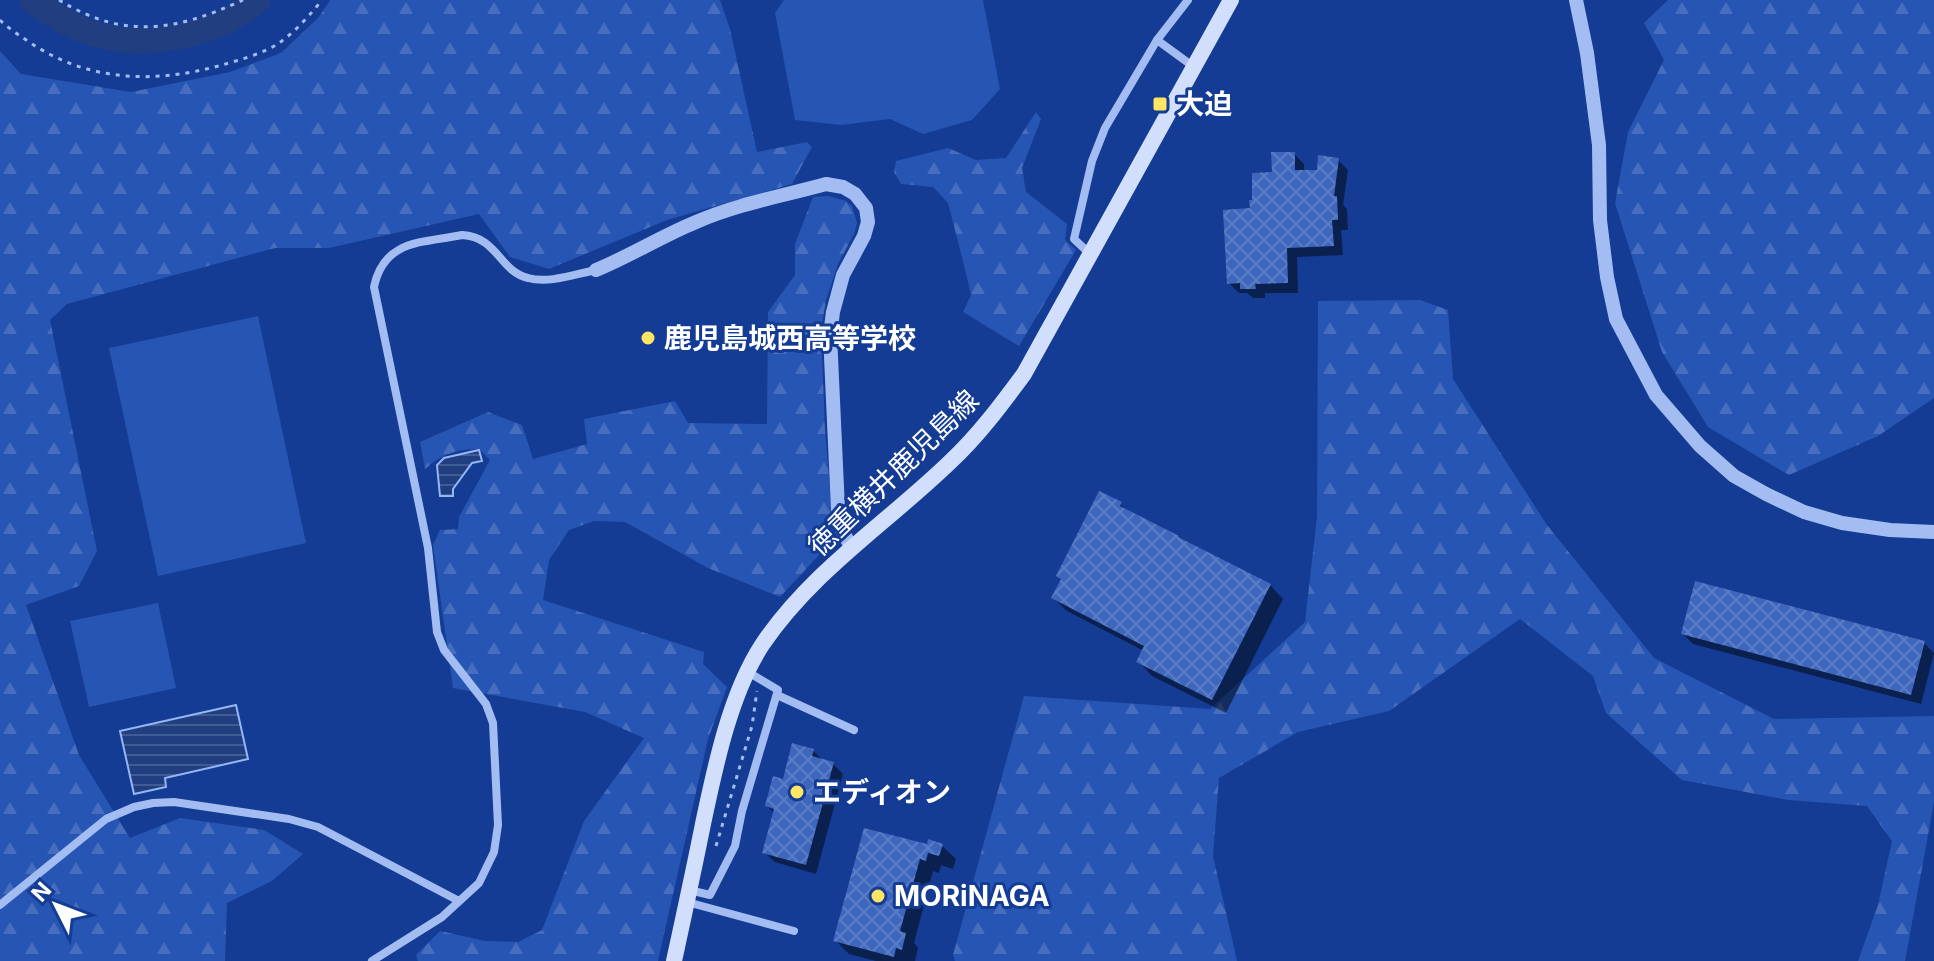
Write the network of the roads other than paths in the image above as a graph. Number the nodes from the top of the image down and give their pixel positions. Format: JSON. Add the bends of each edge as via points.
{"nodes":[{"id":1,"x":1188,"y":0,"type":"edge"},
{"id":2,"x":1231,"y":0,"type":"edge"},
{"id":3,"x":1576,"y":0,"type":"edge"},
{"id":4,"x":1157,"y":40,"type":"junction"},
{"id":5,"x":1194,"y":67,"type":"junction"},
{"id":6,"x":1090,"y":254,"type":"junction"},
{"id":7,"x":596,"y":270,"type":"joint"},
{"id":8,"x":1934,"y":532,"type":"edge"},
{"id":9,"x":851,"y":547,"type":"junction"},
{"id":10,"x":755,"y":676,"type":"junction"},
{"id":11,"x":777,"y":695,"type":"junction"},
{"id":12,"x":854,"y":730,"type":"dead end"},
{"id":13,"x":688,"y":896,"type":"junction"},
{"id":14,"x":459,"y":901,"type":"junction"},
{"id":15,"x":0,"y":905,"type":"edge"},
{"id":16,"x":794,"y":931,"type":"dead end"},
{"id":17,"x":372,"y":961,"type":"edge"},
{"id":18,"x":674,"y":961,"type":"edge"}],
"edges":[{"from":1,"to":4,"type":"street"},
{"from":2,"to":5,"type":"main road","name":"徳重横井鹿児島線"},
{"from":3,"to":8,"type":"street","via":[[1599,145],[1607,277],[1616,319],[1656,395],[1700,446],[1734,476],[1766,494],[1842,523]]},
{"from":4,"to":5,"type":"street"},
{"from":4,"to":6,"type":"street","via":[[1105,128],[1092,161],[1074,239]]},
{"from":5,"to":6,"type":"main road","name":"徳重横井鹿児島線"},
{"from":6,"to":9,"type":"main road","name":"徳重横井鹿児島線","via":[[1024,374],[995,413],[950,462]]},
{"from":7,"to":9,"type":"street","via":[[725,211],[826,184],[855,194],[866,208],[868,222],[843,275],[830,335],[838,509]]},
{"from":7,"to":14,"type":"street","via":[[524,278],[483,239],[462,235],[397,249],[377,273],[374,287],[428,548],[437,632],[493,723],[498,825],[494,852],[479,883]]},
{"from":9,"to":10,"type":"main road","name":"徳重横井鹿児島線","via":[[775,628],[761,647]]},
{"from":10,"to":11,"type":"street","via":[[778,690]]},
{"from":10,"to":13,"type":"main road","name":"徳重横井鹿児島線","via":[[726,729]]},
{"from":11,"to":12,"type":"street"},
{"from":11,"to":13,"type":"street","via":[[735,846],[710,895]]},
{"from":13,"to":16,"type":"street"},
{"from":13,"to":18,"type":"main road","name":"徳重横井鹿児島線"},
{"from":14,"to":15,"type":"street","via":[[318,827],[174,802],[134,807],[106,819]]},
{"from":14,"to":17,"type":"street"}]}
